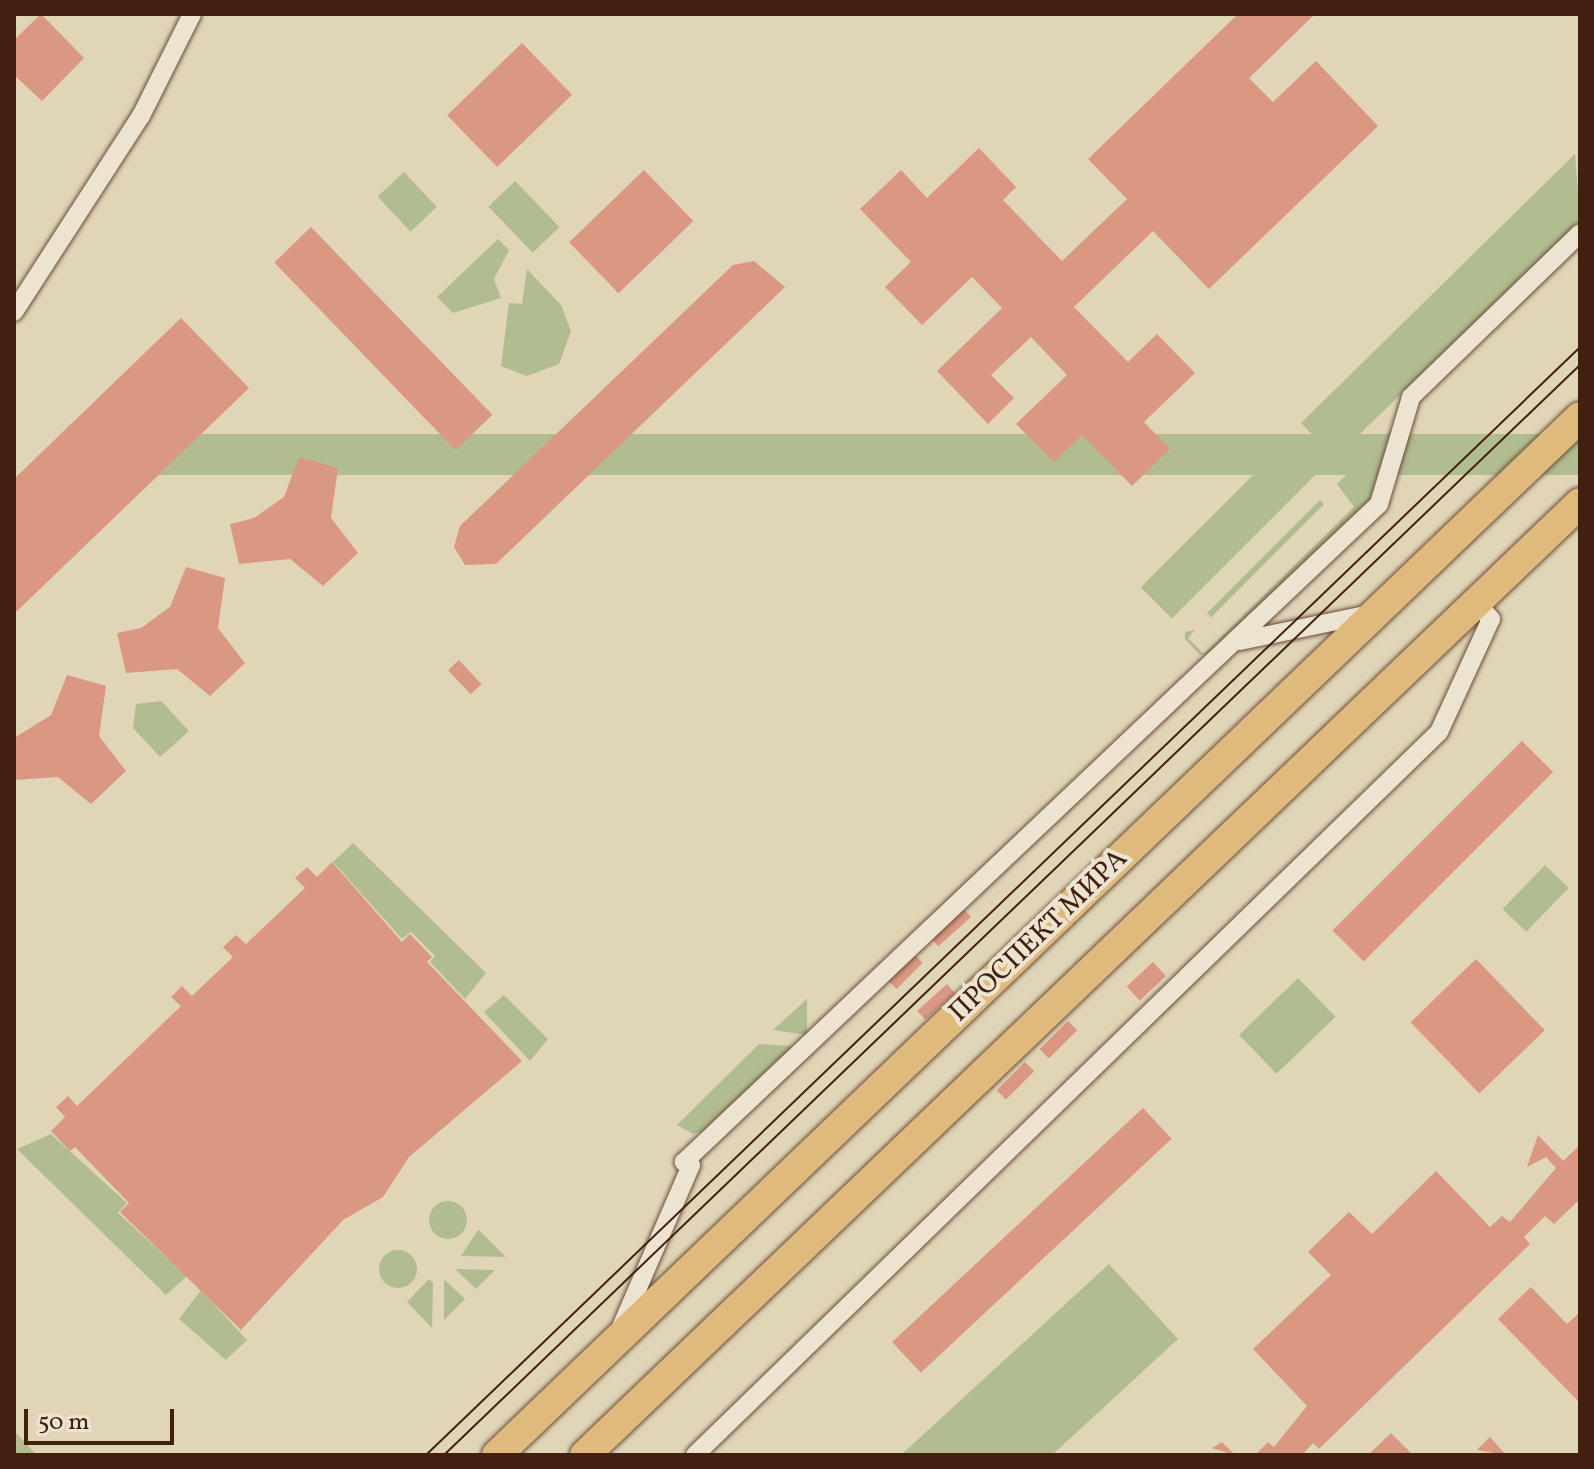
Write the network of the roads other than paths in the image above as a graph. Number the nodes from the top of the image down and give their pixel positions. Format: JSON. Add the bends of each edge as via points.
{"nodes":[{"id":1,"x":192,"y":14,"type":"edge"},
{"id":2,"x":1580,"y":233,"type":"edge"},
{"id":3,"x":14,"y":312,"type":"edge"},
{"id":4,"x":1580,"y":417,"type":"edge"},
{"id":5,"x":1580,"y":503,"type":"edge"},
{"id":6,"x":1475,"y":602,"type":"junction"},
{"id":7,"x":1375,"y":613,"type":"junction"},
{"id":8,"x":1237,"y":642,"type":"junction"},
{"id":9,"x":615,"y":1342,"type":"junction"},
{"id":10,"x":497,"y":1455,"type":"edge"},
{"id":11,"x":585,"y":1455,"type":"edge"},
{"id":12,"x":695,"y":1455,"type":"edge"}],
"edges":[{"from":1,"to":3,"type":"street","via":[[133,130]]},
{"from":2,"to":8,"type":"street","via":[[1411,397],[1379,504]]},
{"from":4,"to":7,"type":"main road","name":"ПРОСПЕКТ МИРА"},
{"from":5,"to":6,"type":"main road"},
{"from":6,"to":11,"type":"main road"},
{"from":6,"to":12,"type":"street","via":[[1491,619],[1439,732]]},
{"from":7,"to":8,"type":"street"},
{"from":7,"to":9,"type":"main road","name":"ПРОСПЕКТ МИРА"},
{"from":8,"to":9,"type":"street","via":[[684,1162],[691,1165]]},
{"from":9,"to":10,"type":"main road","name":"ПРОСПЕКТ МИРА"}]}
